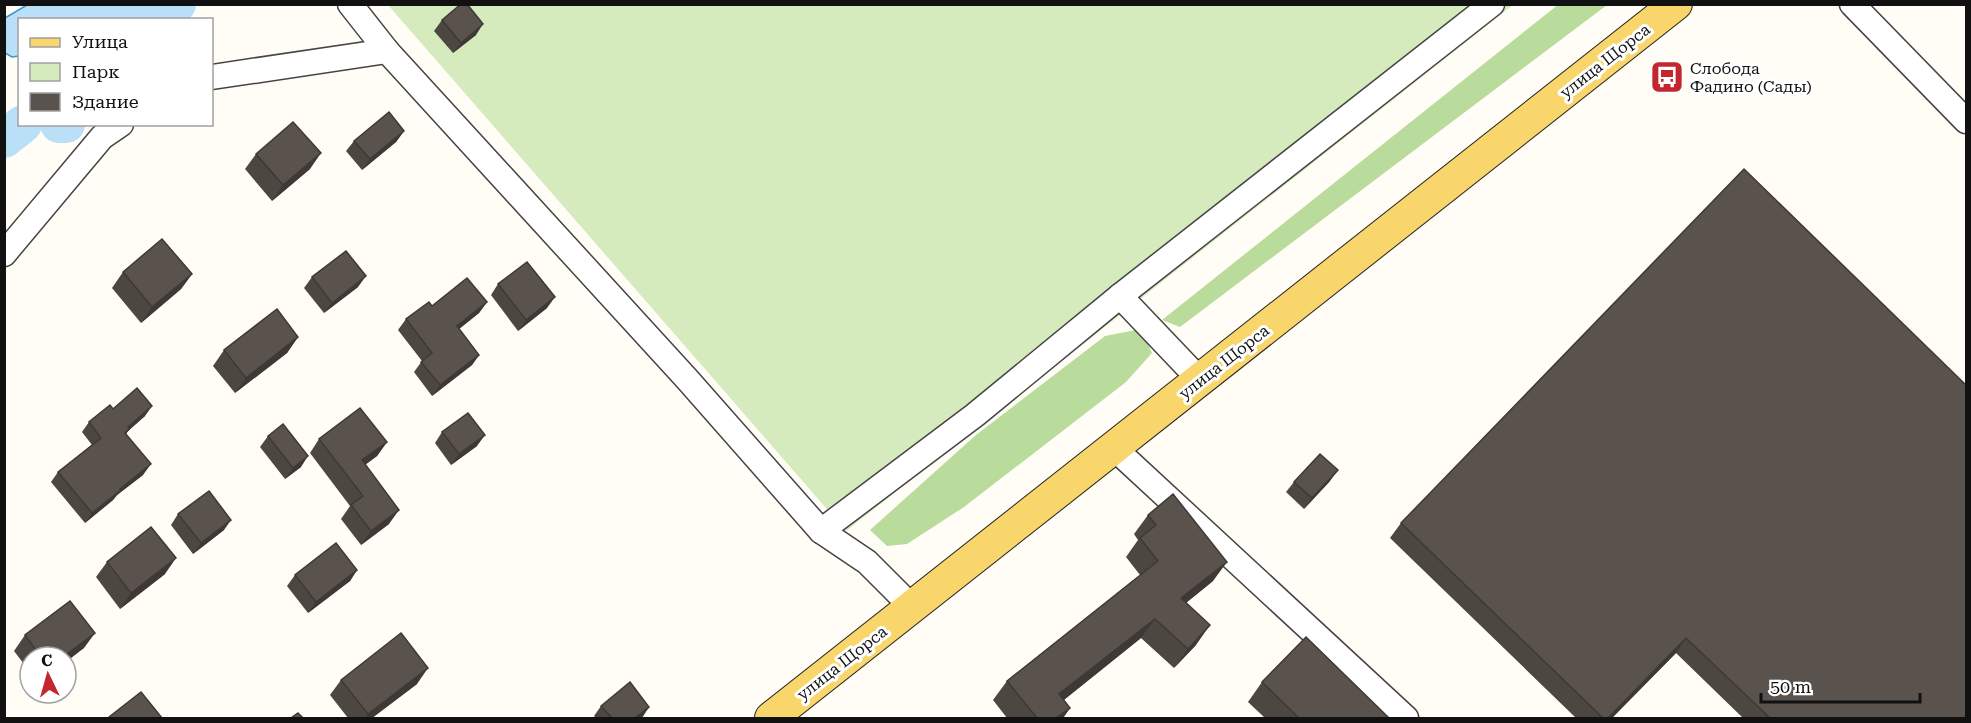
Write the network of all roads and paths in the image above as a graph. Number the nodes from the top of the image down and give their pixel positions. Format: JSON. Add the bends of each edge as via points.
{"nodes":[{"id":1,"x":350,"y":4,"type":"edge"},
{"id":2,"x":1492,"y":4,"type":"edge"},
{"id":3,"x":1676,"y":4,"type":"edge"},
{"id":4,"x":1852,"y":4,"type":"edge"},
{"id":5,"x":387,"y":51,"type":"junction"},
{"id":6,"x":213,"y":77,"type":"edge"},
{"id":7,"x":1966,"y":121,"type":"edge"},
{"id":8,"x":118,"y":126,"type":"edge"},
{"id":9,"x":4,"y":254,"type":"edge"},
{"id":10,"x":1120,"y":296,"type":"junction"},
{"id":11,"x":1200,"y":380,"type":"junction"},
{"id":12,"x":1114,"y":448,"type":"junction"},
{"id":13,"x":821,"y":531,"type":"junction"},
{"id":14,"x":912,"y":607,"type":"junction"},
{"id":15,"x":771,"y":718,"type":"edge"},
{"id":16,"x":1406,"y":718,"type":"edge"}],
"edges":[{"from":1,"to":5,"type":"street"},
{"from":2,"to":10,"type":"street"},
{"from":3,"to":11,"type":"main road","name":"улица Щорса"},
{"from":4,"to":7,"type":"street"},
{"from":5,"to":6,"type":"street"},
{"from":5,"to":13,"type":"street"},
{"from":8,"to":9,"type":"street","via":[[102,137]]},
{"from":10,"to":11,"type":"street"},
{"from":10,"to":13,"type":"street","via":[[975,415]]},
{"from":11,"to":12,"type":"main road","name":"улица Щорса"},
{"from":12,"to":14,"type":"main road","name":"улица Щорса"},
{"from":12,"to":16,"type":"street"},
{"from":13,"to":14,"type":"street","via":[[867,562]]},
{"from":14,"to":15,"type":"main road","name":"улица Щорса"}]}
